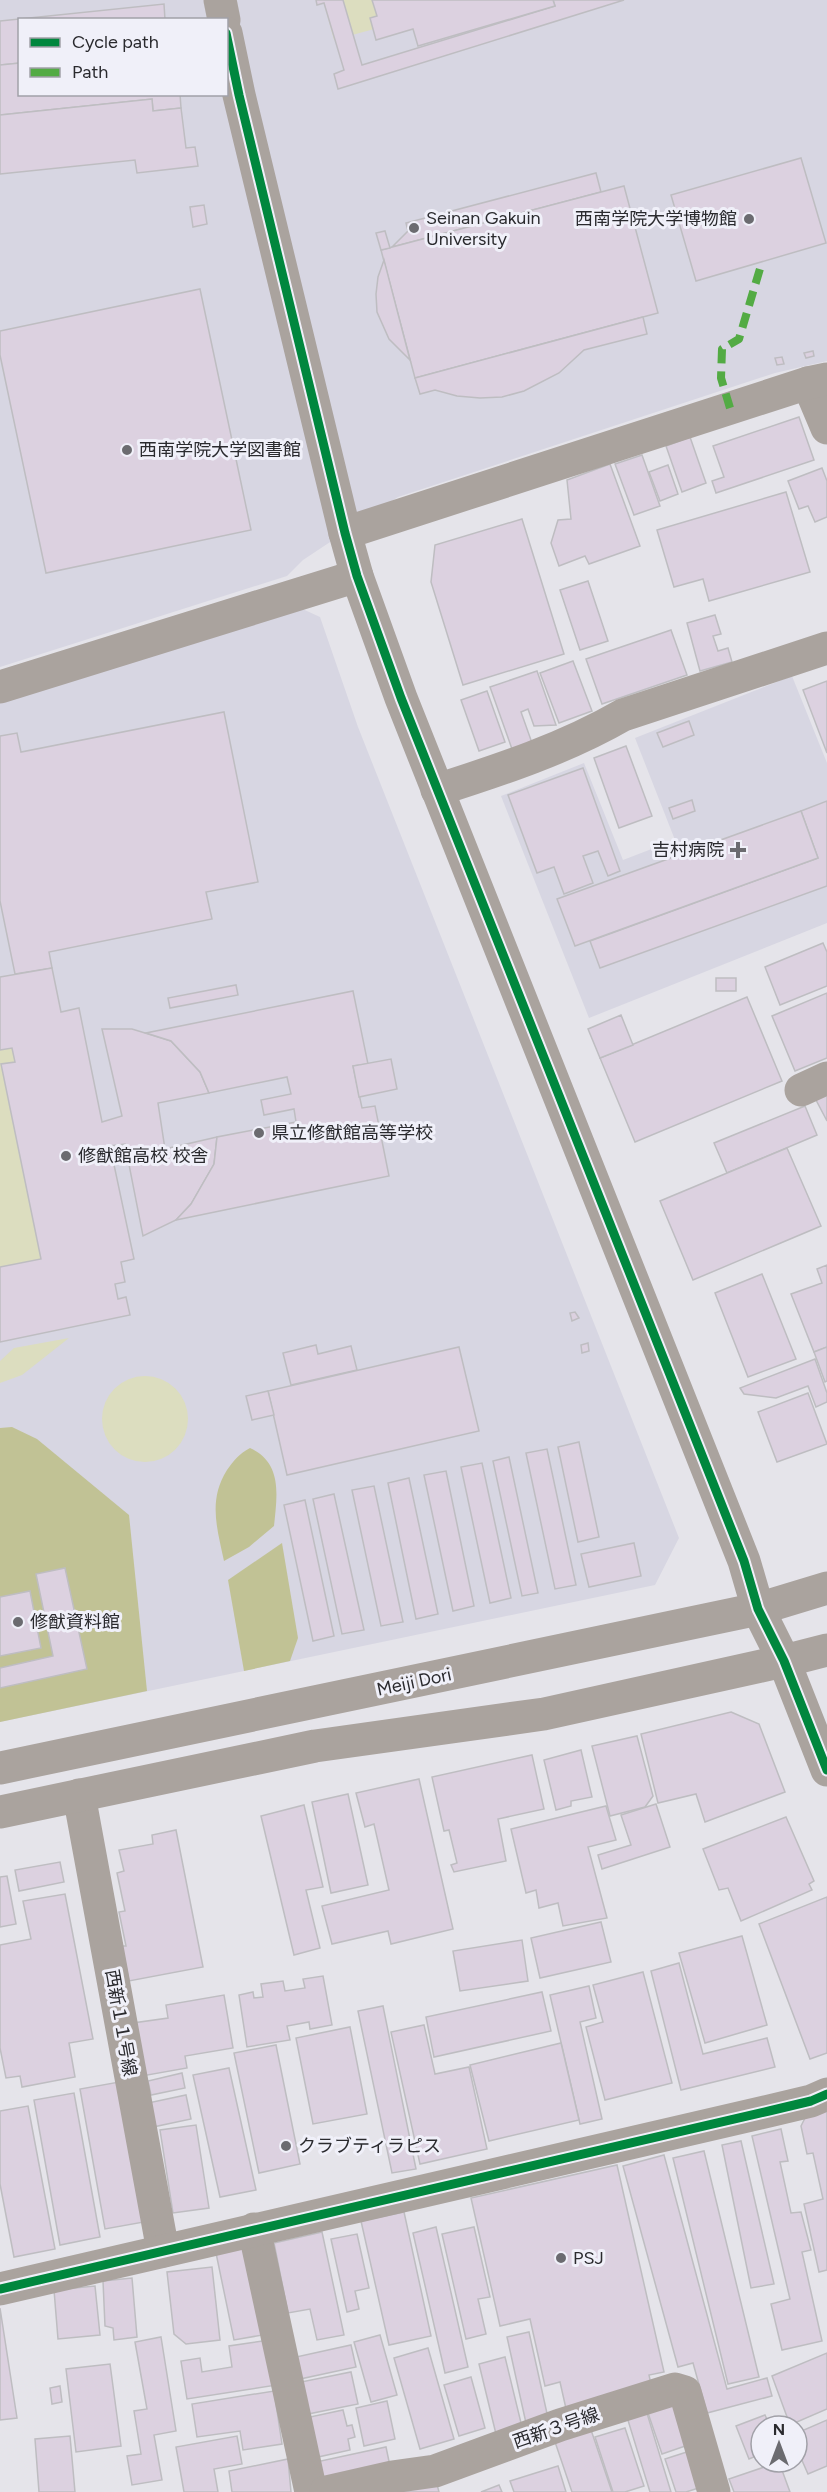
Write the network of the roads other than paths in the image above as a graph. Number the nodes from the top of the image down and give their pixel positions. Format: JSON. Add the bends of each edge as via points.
{"nodes":[{"id":1,"x":220,"y":0,"type":"edge"},
{"id":2,"x":224,"y":18,"type":"edge"},
{"id":3,"x":228,"y":43,"type":"edge"},
{"id":4,"x":818,"y":381,"type":"edge"},
{"id":5,"x":827,"y":428,"type":"edge"},
{"id":6,"x":345,"y":533,"type":"junction"},
{"id":7,"x":357,"y":576,"type":"junction"},
{"id":8,"x":827,"y":648,"type":"edge"},
{"id":9,"x":0,"y":687,"type":"edge"},
{"id":10,"x":438,"y":790,"type":"junction"},
{"id":11,"x":827,"y":1588,"type":"edge"},
{"id":12,"x":758,"y":1609,"type":"junction"},
{"id":13,"x":827,"y":1650,"type":"edge"},
{"id":14,"x":784,"y":1662,"type":"junction"},
{"id":15,"x":0,"y":1768,"type":"edge"},
{"id":16,"x":827,"y":1770,"type":"edge"},
{"id":17,"x":79,"y":1795,"type":"junction"},
{"id":18,"x":0,"y":1812,"type":"edge"},
{"id":19,"x":827,"y":2094,"type":"edge"},
{"id":20,"x":254,"y":2229,"type":"junction"},
{"id":21,"x":163,"y":2251,"type":"junction"},
{"id":22,"x":0,"y":2289,"type":"edge"},
{"id":23,"x":311,"y":2492,"type":"edge"},
{"id":24,"x":326,"y":2492,"type":"edge"},
{"id":25,"x":714,"y":2492,"type":"edge"}],
"edges":[{"from":1,"to":2,"type":"street"},
{"from":3,"to":6,"type":"street"},
{"from":4,"to":5,"type":"street"},
{"from":4,"to":6,"type":"street"},
{"from":6,"to":7,"type":"street"},
{"from":7,"to":9,"type":"street"},
{"from":7,"to":10,"type":"street"},
{"from":8,"to":10,"type":"street","via":[[624,715],[598,730]]},
{"from":10,"to":12,"type":"street","via":[[744,1561]]},
{"from":11,"to":12,"type":"street","name":"Meiji Dori"},
{"from":12,"to":14,"type":"street"},
{"from":12,"to":15,"type":"street","name":"Meiji Dori"},
{"from":13,"to":14,"type":"street"},
{"from":14,"to":16,"type":"street"},
{"from":14,"to":17,"type":"street","via":[[544,1714],[315,1746]]},
{"from":17,"to":18,"type":"street"},
{"from":17,"to":21,"type":"street","name":"西新１１号線"},
{"from":19,"to":20,"type":"street","via":[[811,2101]]},
{"from":20,"to":21,"type":"street"},
{"from":20,"to":23,"type":"street"},
{"from":21,"to":22,"type":"street"},
{"from":24,"to":25,"type":"street","name":"西新３号線","via":[[435,2471],[560,2425],[675,2389],[685,2392]]}]}
